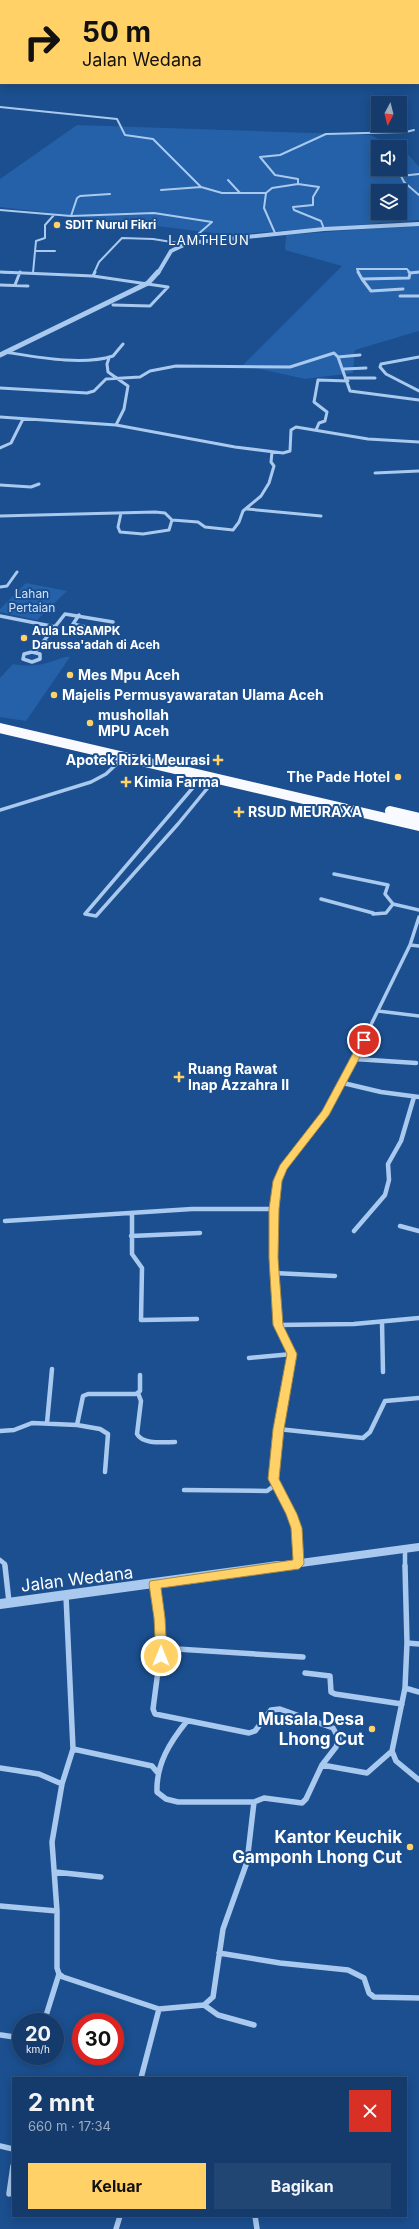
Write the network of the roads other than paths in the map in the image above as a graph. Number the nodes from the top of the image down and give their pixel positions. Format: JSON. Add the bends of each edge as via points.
{"nodes":[{"id":1,"x":0,"y":107,"type":"edge"},
{"id":2,"x":414,"y":130,"type":"dead end"},
{"id":3,"x":419,"y":174,"type":"edge"},
{"id":4,"x":407,"y":175,"type":"edge"},
{"id":5,"x":401,"y":176,"type":"edge"},
{"id":6,"x":228,"y":180,"type":"dead end"},
{"id":7,"x":298,"y":184,"type":"junction"},
{"id":8,"x":201,"y":187,"type":"junction"},
{"id":9,"x":161,"y":190,"type":"dead end"},
{"id":10,"x":240,"y":193,"type":"junction"},
{"id":11,"x":266,"y":193,"type":"junction"},
{"id":12,"x":110,"y":194,"type":"dead end"},
{"id":13,"x":419,"y":195,"type":"edge"},
{"id":14,"x":0,"y":210,"type":"edge"},
{"id":15,"x":54,"y":215,"type":"junction"},
{"id":16,"x":71,"y":216,"type":"junction"},
{"id":17,"x":418,"y":224,"type":"edge"},
{"id":18,"x":324,"y":229,"type":"junction"},
{"id":19,"x":275,"y":233,"type":"junction"},
{"id":20,"x":186,"y":244,"type":"junction"},
{"id":21,"x":36,"y":251,"type":"junction"},
{"id":22,"x":55,"y":251,"type":"dead end"},
{"id":23,"x":0,"y":272,"type":"edge"},
{"id":24,"x":20,"y":272,"type":"junction"},
{"id":25,"x":419,"y":272,"type":"edge"},
{"id":26,"x":33,"y":273,"type":"junction"},
{"id":27,"x":410,"y":273,"type":"junction"},
{"id":28,"x":93,"y":276,"type":"junction"},
{"id":29,"x":362,"y":279,"type":"junction"},
{"id":30,"x":148,"y":283,"type":"junction"},
{"id":31,"x":0,"y":285,"type":"edge"},
{"id":32,"x":15,"y":285,"type":"junction"},
{"id":33,"x":28,"y":286,"type":"dead end"},
{"id":34,"x":403,"y":289,"type":"dead end"},
{"id":35,"x":400,"y":296,"type":"dead end"},
{"id":36,"x":419,"y":296,"type":"edge"},
{"id":37,"x":113,"y":305,"type":"dead end"},
{"id":38,"x":123,"y":344,"type":"dead end"},
{"id":39,"x":5,"y":352,"type":"junction"},
{"id":40,"x":0,"y":354,"type":"edge"},
{"id":41,"x":360,"y":355,"type":"dead end"},
{"id":42,"x":338,"y":356,"type":"junction"},
{"id":43,"x":419,"y":357,"type":"edge"},
{"id":44,"x":109,"y":358,"type":"junction"},
{"id":45,"x":366,"y":368,"type":"dead end"},
{"id":46,"x":344,"y":369,"type":"junction"},
{"id":47,"x":375,"y":378,"type":"dead end"},
{"id":48,"x":118,"y":379,"type":"junction"},
{"id":49,"x":348,"y":379,"type":"junction"},
{"id":50,"x":0,"y":388,"type":"edge"},
{"id":51,"x":419,"y":391,"type":"edge"},
{"id":52,"x":419,"y":400,"type":"edge"},
{"id":53,"x":0,"y":417,"type":"edge"},
{"id":54,"x":23,"y":418,"type":"junction"},
{"id":55,"x":116,"y":425,"type":"junction"},
{"id":56,"x":316,"y":430,"type":"junction"},
{"id":57,"x":418,"y":443,"type":"edge"},
{"id":58,"x":0,"y":448,"type":"edge"},
{"id":59,"x":272,"y":452,"type":"junction"},
{"id":60,"x":419,"y":471,"type":"edge"},
{"id":61,"x":374,"y":473,"type":"dead end"},
{"id":62,"x":39,"y":484,"type":"dead end"},
{"id":63,"x":0,"y":485,"type":"edge"},
{"id":64,"x":247,"y":509,"type":"junction"},
{"id":65,"x":122,"y":513,"type":"junction"},
{"id":66,"x":0,"y":516,"type":"edge"},
{"id":67,"x":321,"y":516,"type":"dead end"},
{"id":68,"x":172,"y":520,"type":"junction"},
{"id":69,"x":16,"y":572,"type":"dead end"},
{"id":70,"x":0,"y":587,"type":"edge"},
{"id":71,"x":79,"y":615,"type":"junction"},
{"id":72,"x":0,"y":616,"type":"edge"},
{"id":73,"x":113,"y":622,"type":"dead end"},
{"id":74,"x":56,"y":627,"type":"junction"},
{"id":75,"x":94,"y":630,"type":"dead end"},
{"id":76,"x":44,"y":641,"type":"junction"},
{"id":77,"x":64,"y":646,"type":"dead end"},
{"id":78,"x":35,"y":652,"type":"junction"},
{"id":79,"x":0,"y":721,"type":"edge"},
{"id":80,"x":0,"y":728,"type":"edge"},
{"id":81,"x":113,"y":752,"type":"junction"},
{"id":82,"x":123,"y":758,"type":"junction"},
{"id":83,"x":203,"y":776,"type":"junction"},
{"id":84,"x":215,"y":779,"type":"junction"},
{"id":85,"x":0,"y":810,"type":"edge"},
{"id":86,"x":419,"y":818,"type":"edge"},
{"id":87,"x":419,"y":826,"type":"edge"},
{"id":88,"x":334,"y":874,"type":"dead end"},
{"id":89,"x":321,"y":899,"type":"dead end"},
{"id":90,"x":393,"y":904,"type":"junction"},
{"id":91,"x":419,"y":910,"type":"edge"},
{"id":92,"x":419,"y":918,"type":"edge"},
{"id":93,"x":410,"y":945,"type":"junction"},
{"id":94,"x":419,"y":946,"type":"edge"},
{"id":95,"x":378,"y":1011,"type":"junction"},
{"id":96,"x":419,"y":1016,"type":"edge"},
{"id":97,"x":355,"y":1059,"type":"junction"},
{"id":98,"x":416,"y":1063,"type":"dead end"},
{"id":99,"x":343,"y":1083,"type":"junction"},
{"id":100,"x":417,"y":1097,"type":"edge"},
{"id":101,"x":274,"y":1209,"type":"junction"},
{"id":102,"x":132,"y":1213,"type":"junction"},
{"id":103,"x":4,"y":1221,"type":"dead end"},
{"id":104,"x":400,"y":1226,"type":"dead end"},
{"id":105,"x":419,"y":1230,"type":"edge"},
{"id":106,"x":354,"y":1232,"type":"dead end"},
{"id":107,"x":200,"y":1233,"type":"dead end"},
{"id":108,"x":131,"y":1236,"type":"junction"},
{"id":109,"x":274,"y":1273,"type":"junction"},
{"id":110,"x":335,"y":1276,"type":"dead end"},
{"id":111,"x":419,"y":1318,"type":"edge"},
{"id":112,"x":197,"y":1319,"type":"dead end"},
{"id":113,"x":382,"y":1322,"type":"junction"},
{"id":114,"x":278,"y":1325,"type":"junction"},
{"id":115,"x":292,"y":1354,"type":"junction"},
{"id":116,"x":249,"y":1358,"type":"dead end"},
{"id":117,"x":52,"y":1369,"type":"dead end"},
{"id":118,"x":383,"y":1372,"type":"dead end"},
{"id":119,"x":140,"y":1375,"type":"dead end"},
{"id":120,"x":138,"y":1393,"type":"junction"},
{"id":121,"x":419,"y":1398,"type":"edge"},
{"id":122,"x":47,"y":1423,"type":"junction"},
{"id":123,"x":77,"y":1425,"type":"junction"},
{"id":124,"x":278,"y":1429,"type":"junction"},
{"id":125,"x":0,"y":1432,"type":"edge"},
{"id":126,"x":175,"y":1442,"type":"dead end"},
{"id":127,"x":105,"y":1472,"type":"dead end"},
{"id":128,"x":275,"y":1485,"type":"junction"},
{"id":129,"x":184,"y":1490,"type":"dead end"},
{"id":130,"x":419,"y":1547,"type":"edge"},
{"id":131,"x":405,"y":1549,"type":"junction"},
{"id":132,"x":0,"y":1560,"type":"edge"},
{"id":133,"x":299,"y":1564,"type":"junction"},
{"id":134,"x":154,"y":1584,"type":"junction"},
{"id":135,"x":66,"y":1596,"type":"junction"},
{"id":136,"x":4,"y":1604,"type":"edge"},
{"id":137,"x":407,"y":1643,"type":"junction"},
{"id":138,"x":419,"y":1644,"type":"edge"},
{"id":139,"x":161,"y":1648,"type":"junction"},
{"id":140,"x":302,"y":1658,"type":"dead end"},
{"id":141,"x":304,"y":1673,"type":"dead end"},
{"id":142,"x":404,"y":1688,"type":"junction"},
{"id":143,"x":419,"y":1692,"type":"edge"},
{"id":144,"x":402,"y":1704,"type":"junction"},
{"id":145,"x":187,"y":1721,"type":"junction"},
{"id":146,"x":73,"y":1749,"type":"junction"},
{"id":147,"x":392,"y":1751,"type":"junction"},
{"id":148,"x":322,"y":1765,"type":"junction"},
{"id":149,"x":0,"y":1768,"type":"edge"},
{"id":150,"x":157,"y":1772,"type":"junction"},
{"id":151,"x":419,"y":1780,"type":"edge"},
{"id":152,"x":62,"y":1784,"type":"junction"},
{"id":153,"x":254,"y":1802,"type":"junction"},
{"id":154,"x":56,"y":1872,"type":"junction"},
{"id":155,"x":101,"y":1877,"type":"dead end"},
{"id":156,"x":0,"y":1906,"type":"edge"},
{"id":157,"x":57,"y":1911,"type":"junction"},
{"id":158,"x":219,"y":1952,"type":"junction"},
{"id":159,"x":59,"y":1974,"type":"junction"},
{"id":160,"x":419,"y":1998,"type":"edge"},
{"id":161,"x":204,"y":2005,"type":"junction"},
{"id":162,"x":159,"y":2009,"type":"junction"},
{"id":163,"x":47,"y":2013,"type":"edge"},
{"id":164,"x":254,"y":2025,"type":"dead end"},
{"id":165,"x":1,"y":2035,"type":"dead end"},
{"id":166,"x":12,"y":2037,"type":"edge"},
{"id":167,"x":141,"y":2077,"type":"edge"},
{"id":168,"x":0,"y":2146,"type":"edge"},
{"id":169,"x":12,"y":2149,"type":"edge"},
{"id":170,"x":12,"y":2173,"type":"edge"},
{"id":171,"x":9,"y":2194,"type":"dead end"},
{"id":172,"x":120,"y":2217,"type":"edge"},
{"id":173,"x":255,"y":2217,"type":"edge"},
{"id":174,"x":116,"y":2229,"type":"edge"},
{"id":175,"x":257,"y":2229,"type":"edge"}],
"edges":[{"from":1,"to":8,"type":"street","via":[[117,119],[126,135],[153,139]]},
{"from":2,"to":7,"type":"street","via":[[326,134],[280,155],[260,157],[274,174],[297,178]]},
{"from":3,"to":4,"type":"street"},
{"from":5,"to":13,"type":"street"},
{"from":6,"to":10,"type":"street"},
{"from":7,"to":11,"type":"street","via":[[272,188]]},
{"from":7,"to":18,"type":"street","via":[[318,186],[313,197],[313,205],[293,207],[294,210],[321,221]]},
{"from":8,"to":9,"type":"street"},
{"from":8,"to":10,"type":"street","via":[[219,193]]},
{"from":10,"to":11,"type":"street"},
{"from":11,"to":19,"type":"street","via":[[264,208]]},
{"from":12,"to":16,"type":"street","via":[[80,196]]},
{"from":14,"to":15,"type":"street"},
{"from":15,"to":16,"type":"street"},
{"from":15,"to":21,"type":"street","via":[[46,225],[44,238],[36,241]]},
{"from":16,"to":20,"type":"street","via":[[154,213],[212,222]]},
{"from":17,"to":18,"type":"street"},
{"from":18,"to":19,"type":"street"},
{"from":19,"to":20,"type":"street"},
{"from":20,"to":28,"type":"street","via":[[122,238],[99,262]]},
{"from":20,"to":30,"type":"street","via":[[169,252],[155,277]]},
{"from":21,"to":22,"type":"street"},
{"from":21,"to":26,"type":"street"},
{"from":23,"to":24,"type":"street"},
{"from":24,"to":26,"type":"street"},
{"from":24,"to":32,"type":"street"},
{"from":25,"to":27,"type":"street"},
{"from":26,"to":28,"type":"street"},
{"from":27,"to":29,"type":"street","via":[[409,278]]},
{"from":27,"to":29,"type":"street","via":[[407,269],[357,269]]},
{"from":28,"to":30,"type":"street"},
{"from":29,"to":34,"type":"street","via":[[371,291]]},
{"from":30,"to":37,"type":"street","via":[[168,288],[157,296],[150,306]]},
{"from":30,"to":39,"type":"street"},
{"from":31,"to":32,"type":"street"},
{"from":32,"to":33,"type":"street"},
{"from":35,"to":36,"type":"street"},
{"from":38,"to":44,"type":"street"},
{"from":39,"to":40,"type":"street"},
{"from":39,"to":44,"type":"street","via":[[69,359]]},
{"from":41,"to":42,"type":"street"},
{"from":42,"to":46,"type":"street"},
{"from":42,"to":48,"type":"street","via":[[334,353],[285,367],[176,366],[150,371],[140,378]]},
{"from":43,"to":51,"type":"street","via":[[387,362],[380,367],[385,373]]},
{"from":44,"to":48,"type":"street","via":[[105,369]]},
{"from":45,"to":46,"type":"street"},
{"from":46,"to":49,"type":"street"},
{"from":47,"to":49,"type":"street"},
{"from":48,"to":50,"type":"street","via":[[104,380],[94,391],[87,393]]},
{"from":48,"to":55,"type":"street","via":[[128,386],[124,408]]},
{"from":49,"to":52,"type":"street","via":[[348,390],[352,392]]},
{"from":49,"to":56,"type":"street","via":[[318,380],[314,402],[327,412],[325,421],[319,423]]},
{"from":53,"to":54,"type":"street"},
{"from":54,"to":55,"type":"street"},
{"from":54,"to":58,"type":"street","via":[[11,443]]},
{"from":55,"to":59,"type":"street","via":[[201,442]]},
{"from":56,"to":57,"type":"street","via":[[368,439]]},
{"from":56,"to":59,"type":"street","via":[[292,428],[289,452]]},
{"from":59,"to":64,"type":"street","via":[[271,462],[274,466],[269,483]]},
{"from":60,"to":61,"type":"street"},
{"from":62,"to":63,"type":"street","via":[[31,487]]},
{"from":64,"to":67,"type":"street"},
{"from":64,"to":68,"type":"street","via":[[243,511],[233,530],[205,527],[198,522]]},
{"from":65,"to":66,"type":"street"},
{"from":65,"to":68,"type":"street","via":[[165,513]]},
{"from":65,"to":68,"type":"street","via":[[118,527],[120,532],[127,534],[143,535],[166,531],[169,530]]},
{"from":69,"to":70,"type":"street","via":[[7,586]]},
{"from":71,"to":73,"type":"street"},
{"from":71,"to":74,"type":"street","via":[[65,614]]},
{"from":71,"to":75,"type":"street","via":[[73,624]]},
{"from":72,"to":74,"type":"street"},
{"from":74,"to":76,"type":"street"},
{"from":76,"to":77,"type":"street"},
{"from":76,"to":78,"type":"street"},
{"from":78,"to":78,"type":"street","via":[[41,656],[38,660],[29,662],[23,659],[24,654]]},
{"from":79,"to":81,"type":"highway"},
{"from":80,"to":81,"type":"highway"},
{"from":81,"to":82,"type":"highway"},
{"from":81,"to":86,"type":"highway"},
{"from":82,"to":83,"type":"highway"},
{"from":82,"to":85,"type":"street","via":[[106,774],[91,782]]},
{"from":83,"to":84,"type":"highway"},
{"from":83,"to":84,"type":"street","via":[[85,914],[96,916]]},
{"from":84,"to":87,"type":"highway"},
{"from":88,"to":90,"type":"street","via":[[386,884],[388,887],[385,894]]},
{"from":89,"to":90,"type":"street","via":[[373,914],[386,912]]},
{"from":90,"to":91,"type":"street"},
{"from":92,"to":93,"type":"street"},
{"from":93,"to":94,"type":"street"},
{"from":93,"to":95,"type":"street"},
{"from":95,"to":96,"type":"street"},
{"from":95,"to":97,"type":"street"},
{"from":97,"to":98,"type":"street"},
{"from":97,"to":99,"type":"street"},
{"from":99,"to":100,"type":"street"},
{"from":99,"to":101,"type":"street","via":[[326,1113],[283,1168],[278,1181]]},
{"from":100,"to":106,"type":"street","via":[[401,1141],[388,1164],[385,1195]]},
{"from":101,"to":102,"type":"street","via":[[192,1209]]},
{"from":101,"to":109,"type":"street"},
{"from":102,"to":103,"type":"street"},
{"from":102,"to":108,"type":"street"},
{"from":104,"to":105,"type":"street"},
{"from":107,"to":108,"type":"street"},
{"from":108,"to":112,"type":"street","via":[[132,1254],[142,1268],[142,1320]]},
{"from":109,"to":110,"type":"street"},
{"from":109,"to":114,"type":"street"},
{"from":111,"to":113,"type":"street"},
{"from":113,"to":114,"type":"street"},
{"from":113,"to":118,"type":"street"},
{"from":114,"to":115,"type":"street"},
{"from":115,"to":116,"type":"street"},
{"from":115,"to":124,"type":"street"},
{"from":117,"to":122,"type":"street"},
{"from":119,"to":120,"type":"street"},
{"from":120,"to":123,"type":"street","via":[[85,1394]]},
{"from":120,"to":126,"type":"street","via":[[141,1400],[137,1434],[139,1438],[144,1441]]},
{"from":121,"to":124,"type":"street","via":[[384,1401],[370,1432],[363,1438]]},
{"from":122,"to":123,"type":"street"},
{"from":122,"to":125,"type":"street"},
{"from":123,"to":127,"type":"street","via":[[100,1429],[108,1434]]},
{"from":124,"to":128,"type":"street","via":[[273,1479]]},
{"from":128,"to":129,"type":"street","via":[[267,1491]]},
{"from":128,"to":133,"type":"street","via":[[288,1505],[296,1528]]},
{"from":130,"to":131,"type":"street","name":"Jalan Wedana"},
{"from":131,"to":133,"type":"street","name":"Jalan Wedana"},
{"from":131,"to":137,"type":"street"},
{"from":132,"to":136,"type":"street","via":[[6,1564]]},
{"from":133,"to":134,"type":"street","name":"Jalan Wedana"},
{"from":134,"to":135,"type":"street","name":"Jalan Wedana"},
{"from":134,"to":139,"type":"street","via":[[160,1618]]},
{"from":135,"to":136,"type":"street","name":"Jalan Wedana"},
{"from":135,"to":146,"type":"street"},
{"from":137,"to":138,"type":"street"},
{"from":137,"to":142,"type":"street"},
{"from":139,"to":140,"type":"street","via":[[278,1654]]},
{"from":139,"to":145,"type":"street","via":[[153,1712],[160,1716]]},
{"from":141,"to":144,"type":"street","via":[[330,1676],[331,1692],[335,1694]]},
{"from":142,"to":143,"type":"street"},
{"from":142,"to":144,"type":"street"},
{"from":144,"to":147,"type":"street"},
{"from":145,"to":148,"type":"street","via":[[252,1732],[271,1710],[280,1709],[321,1722],[333,1728],[339,1739]]},
{"from":145,"to":150,"type":"street","via":[[171,1742]]},
{"from":146,"to":150,"type":"street","via":[[152,1766]]},
{"from":146,"to":152,"type":"street"},
{"from":147,"to":148,"type":"street","via":[[367,1773]]},
{"from":147,"to":151,"type":"street","via":[[396,1761]]},
{"from":148,"to":153,"type":"street","via":[[302,1803],[264,1798]]},
{"from":149,"to":152,"type":"street","via":[[38,1774]]},
{"from":150,"to":153,"type":"street","via":[[157,1792],[173,1801]]},
{"from":152,"to":154,"type":"street","via":[[52,1842]]},
{"from":153,"to":158,"type":"street","via":[[247,1862],[228,1909]]},
{"from":154,"to":155,"type":"street"},
{"from":154,"to":157,"type":"street"},
{"from":156,"to":157,"type":"street"},
{"from":157,"to":159,"type":"street"},
{"from":158,"to":160,"type":"street","via":[[280,1963],[348,1970],[364,1978],[369,1993],[374,1997]]},
{"from":158,"to":161,"type":"street","via":[[213,1997]]},
{"from":159,"to":162,"type":"street"},
{"from":159,"to":163,"type":"street"},
{"from":161,"to":162,"type":"street"},
{"from":161,"to":164,"type":"street","via":[[218,2015]]},
{"from":162,"to":167,"type":"street"},
{"from":165,"to":166,"type":"street"},
{"from":168,"to":169,"type":"street"},
{"from":170,"to":171,"type":"street"},
{"from":172,"to":174,"type":"street"},
{"from":173,"to":175,"type":"street"}]}
